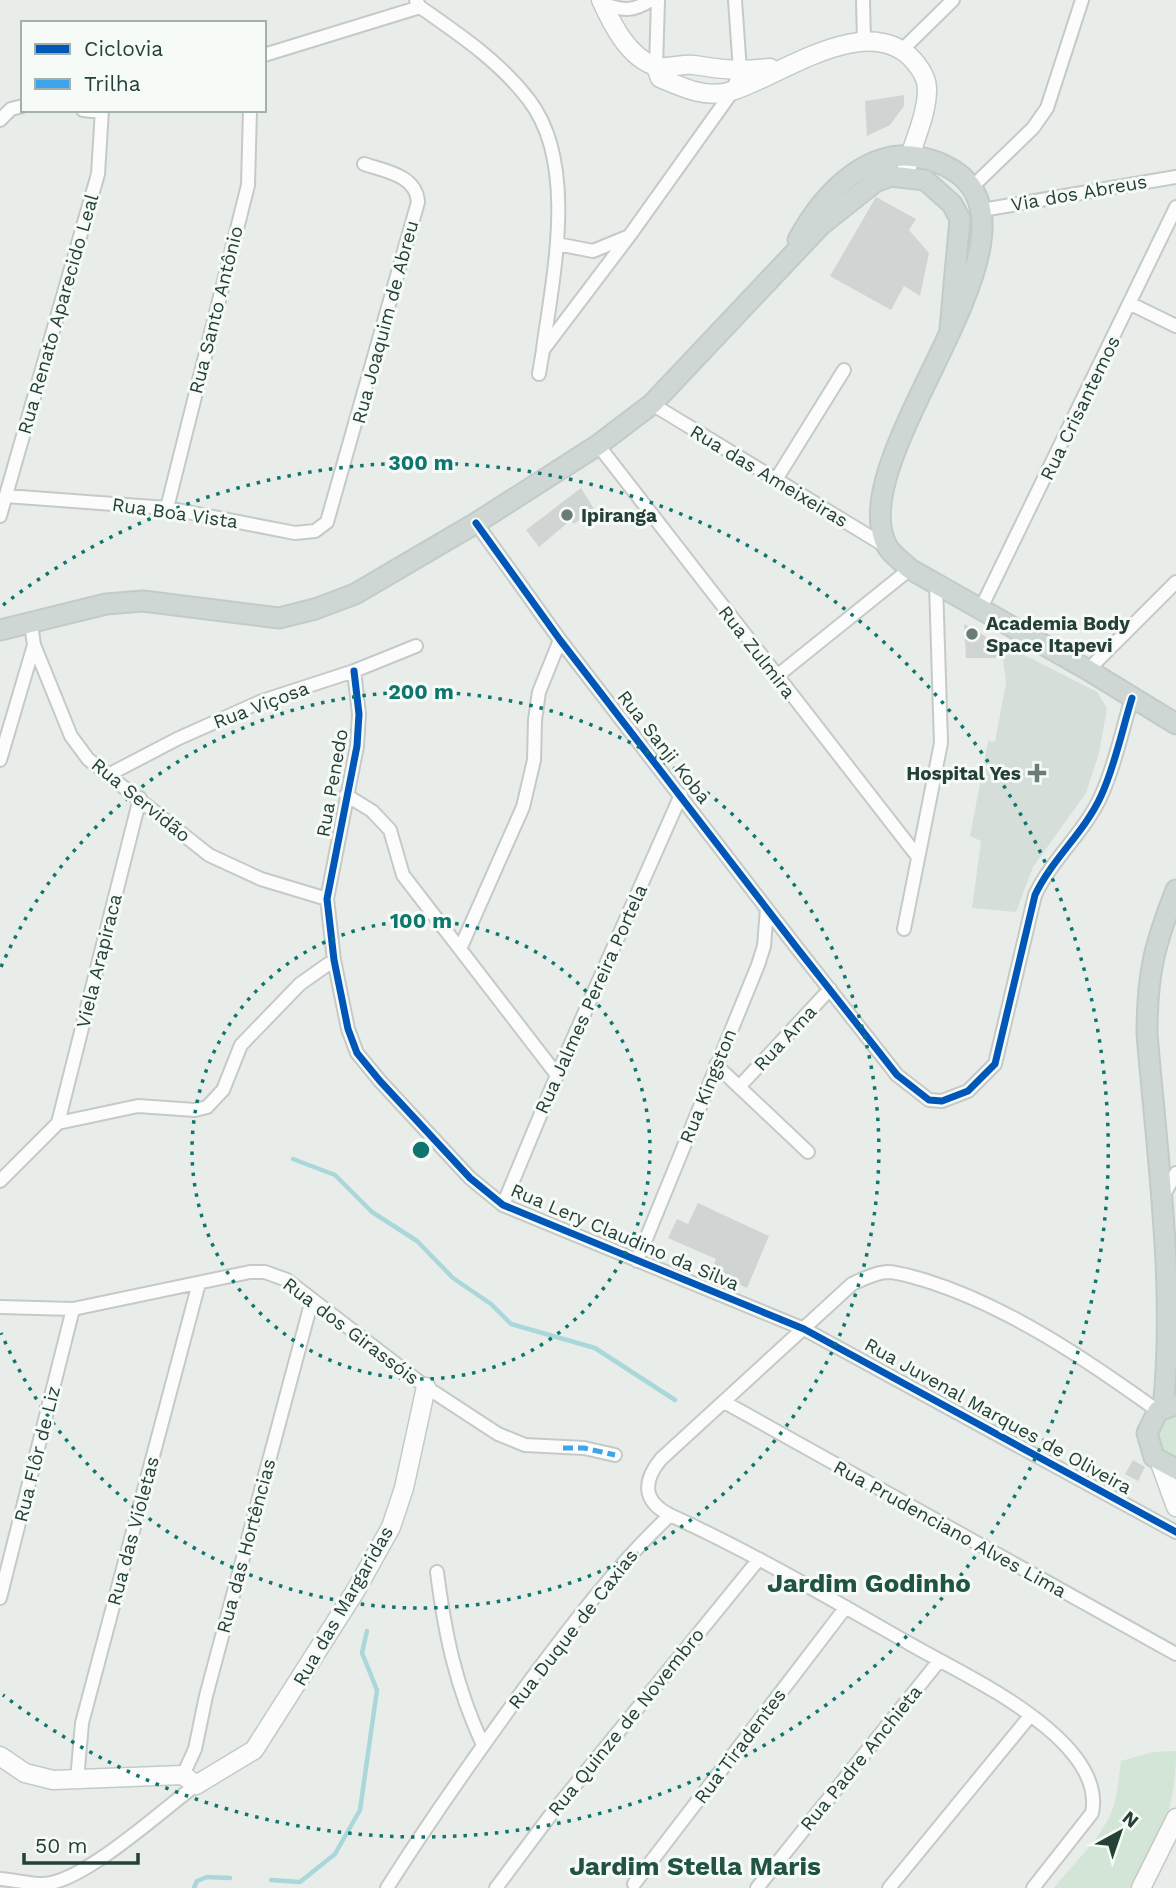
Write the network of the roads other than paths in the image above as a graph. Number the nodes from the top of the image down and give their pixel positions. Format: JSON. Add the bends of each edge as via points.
{"nodes":[{"id":1,"x":651,"y":0,"type":"edge"},
{"id":2,"x":658,"y":0,"type":"edge"},
{"id":3,"x":735,"y":0,"type":"edge"},
{"id":4,"x":863,"y":0,"type":"edge"},
{"id":5,"x":953,"y":0,"type":"edge"},
{"id":6,"x":1082,"y":0,"type":"edge"},
{"id":7,"x":602,"y":2,"type":"edge"},
{"id":8,"x":418,"y":4,"type":"edge"},
{"id":9,"x":864,"y":41,"type":"junction"},
{"id":10,"x":903,"y":49,"type":"junction"},
{"id":11,"x":266,"y":54,"type":"edge"},
{"id":12,"x":656,"y":67,"type":"junction"},
{"id":13,"x":780,"y":67,"type":"junction"},
{"id":14,"x":740,"y":71,"type":"junction"},
{"id":15,"x":732,"y":92,"type":"junction"},
{"id":16,"x":21,"y":106,"type":"edge"},
{"id":17,"x":102,"y":112,"type":"edge"},
{"id":18,"x":250,"y":112,"type":"edge"},
{"id":19,"x":0,"y":120,"type":"edge"},
{"id":20,"x":908,"y":155,"type":"junction"},
{"id":21,"x":365,"y":164,"type":"dead end"},
{"id":22,"x":905,"y":176,"type":"junction"},
{"id":23,"x":1176,"y":177,"type":"edge"},
{"id":24,"x":971,"y":188,"type":"junction"},
{"id":25,"x":1176,"y":207,"type":"edge"},
{"id":26,"x":982,"y":210,"type":"junction"},
{"id":27,"x":960,"y":219,"type":"junction"},
{"id":28,"x":630,"y":235,"type":"junction"},
{"id":29,"x":557,"y":244,"type":"junction"},
{"id":30,"x":785,"y":262,"type":"junction"},
{"id":31,"x":1131,"y":304,"type":"junction"},
{"id":32,"x":1176,"y":326,"type":"edge"},
{"id":33,"x":950,"y":330,"type":"junction"},
{"id":34,"x":543,"y":350,"type":"junction"},
{"id":35,"x":845,"y":370,"type":"dead end"},
{"id":36,"x":539,"y":373,"type":"dead end"},
{"id":37,"x":652,"y":404,"type":"junction"},
{"id":38,"x":598,"y":445,"type":"junction"},
{"id":39,"x":775,"y":481,"type":"junction"},
{"id":40,"x":6,"y":496,"type":"junction"},
{"id":41,"x":167,"y":508,"type":"junction"},
{"id":42,"x":333,"y":510,"type":"joint"},
{"id":43,"x":0,"y":516,"type":"edge"},
{"id":44,"x":477,"y":523,"type":"junction"},
{"id":45,"x":887,"y":547,"type":"junction"},
{"id":46,"x":910,"y":569,"type":"junction"},
{"id":47,"x":1176,"y":582,"type":"edge"},
{"id":48,"x":936,"y":584,"type":"junction"},
{"id":49,"x":981,"y":608,"type":"junction"},
{"id":50,"x":31,"y":624,"type":"junction"},
{"id":51,"x":0,"y":631,"type":"edge"},
{"id":52,"x":561,"y":640,"type":"junction"},
{"id":53,"x":34,"y":645,"type":"junction"},
{"id":54,"x":416,"y":646,"type":"dead end"},
{"id":55,"x":1087,"y":670,"type":"junction"},
{"id":56,"x":354,"y":671,"type":"junction"},
{"id":57,"x":777,"y":676,"type":"junction"},
{"id":58,"x":1132,"y":698,"type":"junction"},
{"id":59,"x":1176,"y":724,"type":"edge"},
{"id":60,"x":0,"y":760,"type":"edge"},
{"id":61,"x":110,"y":775,"type":"junction"},
{"id":62,"x":346,"y":795,"type":"junction"},
{"id":63,"x":681,"y":795,"type":"junction"},
{"id":64,"x":140,"y":798,"type":"junction"},
{"id":65,"x":918,"y":857,"type":"junction"},
{"id":66,"x":1176,"y":890,"type":"edge"},
{"id":67,"x":327,"y":899,"type":"junction"},
{"id":68,"x":767,"y":909,"type":"junction"},
{"id":69,"x":904,"y":929,"type":"dead end"},
{"id":70,"x":460,"y":948,"type":"junction"},
{"id":71,"x":334,"y":960,"type":"junction"},
{"id":72,"x":830,"y":989,"type":"junction"},
{"id":73,"x":716,"y":1065,"type":"junction"},
{"id":74,"x":557,"y":1074,"type":"junction"},
{"id":75,"x":739,"y":1087,"type":"junction"},
{"id":76,"x":58,"y":1123,"type":"junction"},
{"id":77,"x":808,"y":1152,"type":"dead end"},
{"id":78,"x":1176,"y":1173,"type":"edge"},
{"id":79,"x":0,"y":1181,"type":"edge"},
{"id":80,"x":1161,"y":1201,"type":"junction"},
{"id":81,"x":503,"y":1205,"type":"junction"},
{"id":82,"x":637,"y":1261,"type":"junction"},
{"id":83,"x":199,"y":1283,"type":"junction"},
{"id":84,"x":312,"y":1300,"type":"junction"},
{"id":85,"x":0,"y":1307,"type":"edge"},
{"id":86,"x":73,"y":1309,"type":"junction"},
{"id":87,"x":804,"y":1329,"type":"junction"},
{"id":88,"x":1172,"y":1371,"type":"edge"},
{"id":89,"x":426,"y":1387,"type":"junction"},
{"id":90,"x":726,"y":1403,"type":"junction"},
{"id":91,"x":1166,"y":1408,"type":"edge"},
{"id":92,"x":615,"y":1455,"type":"dead end"},
{"id":93,"x":1168,"y":1466,"type":"edge"},
{"id":94,"x":1176,"y":1507,"type":"edge"},
{"id":95,"x":670,"y":1515,"type":"junction"},
{"id":96,"x":1176,"y":1532,"type":"edge"},
{"id":97,"x":759,"y":1559,"type":"junction"},
{"id":98,"x":437,"y":1572,"type":"dead end"},
{"id":99,"x":0,"y":1598,"type":"edge"},
{"id":100,"x":846,"y":1607,"type":"junction"},
{"id":101,"x":1176,"y":1654,"type":"edge"},
{"id":102,"x":939,"y":1661,"type":"junction"},
{"id":103,"x":1031,"y":1716,"type":"junction"},
{"id":104,"x":483,"y":1745,"type":"junction"},
{"id":105,"x":0,"y":1756,"type":"edge"},
{"id":106,"x":77,"y":1780,"type":"junction"},
{"id":107,"x":190,"y":1780,"type":"junction"},
{"id":108,"x":1176,"y":1818,"type":"edge"},
{"id":109,"x":0,"y":1879,"type":"edge"},
{"id":110,"x":634,"y":1884,"type":"dead end"},
{"id":111,"x":48,"y":1886,"type":"edge"},
{"id":112,"x":387,"y":1888,"type":"edge"},
{"id":113,"x":496,"y":1888,"type":"edge"},
{"id":114,"x":757,"y":1888,"type":"edge"},
{"id":115,"x":890,"y":1888,"type":"edge"},
{"id":116,"x":1033,"y":1888,"type":"edge"},
{"id":117,"x":1141,"y":1888,"type":"edge"}],
"edges":[{"from":1,"to":7,"type":"street","via":[[632,10]]},
{"from":2,"to":12,"type":"street"},
{"from":3,"to":14,"type":"street"},
{"from":4,"to":9,"type":"street"},
{"from":5,"to":10,"type":"street"},
{"from":6,"to":24,"type":"street","via":[[1047,108],[1033,128]]},
{"from":7,"to":12,"type":"street","via":[[631,50]]},
{"from":8,"to":11,"type":"street"},
{"from":8,"to":29,"type":"street","via":[[483,52],[531,103],[552,150]]},
{"from":9,"to":10,"type":"street"},
{"from":9,"to":13,"type":"street"},
{"from":10,"to":20,"type":"street","via":[[928,85],[926,108]]},
{"from":12,"to":14,"type":"street","via":[[691,64]]},
{"from":12,"to":15,"type":"street","via":[[660,78],[684,88]]},
{"from":13,"to":14,"type":"street"},
{"from":13,"to":15,"type":"street"},
{"from":14,"to":15,"type":"street"},
{"from":15,"to":28,"type":"street"},
{"from":16,"to":19,"type":"street","via":[[10,109]]},
{"from":17,"to":40,"type":"street","name":"Rua Renato Aparecido Leal","via":[[98,174]]},
{"from":18,"to":41,"type":"street","name":"Rua Santo Antônio","via":[[248,185]]},
{"from":20,"to":22,"type":"street"},
{"from":20,"to":24,"type":"main road","via":[[933,160]]},
{"from":20,"to":30,"type":"main road","via":[[886,155],[842,183],[810,218]]},
{"from":21,"to":42,"type":"street","name":"Rua Joaquim de Abreu","via":[[405,179],[418,193],[418,202]]},
{"from":22,"to":27,"type":"main road","via":[[925,180],[940,191]]},
{"from":22,"to":30,"type":"main road","via":[[875,181],[855,195]]},
{"from":23,"to":26,"type":"street","name":"Via dos Abreus"},
{"from":24,"to":26,"type":"main road"},
{"from":25,"to":31,"type":"street","name":"Rua Crisantemos"},
{"from":26,"to":27,"type":"main road","via":[[973,223]]},
{"from":26,"to":33,"type":"main road","via":[[981,243]]},
{"from":27,"to":33,"type":"main road"},
{"from":28,"to":29,"type":"street","via":[[593,251]]},
{"from":28,"to":34,"type":"street"},
{"from":29,"to":34,"type":"street"},
{"from":30,"to":37,"type":"main road"},
{"from":31,"to":32,"type":"street"},
{"from":31,"to":49,"type":"street","name":"Rua Crisantemos"},
{"from":33,"to":45,"type":"main road","via":[[887,470],[880,523]]},
{"from":34,"to":36,"type":"street"},
{"from":35,"to":39,"type":"street"},
{"from":37,"to":38,"type":"main road"},
{"from":37,"to":39,"type":"street","name":"Rua das Ameixeiras"},
{"from":38,"to":44,"type":"main road"},
{"from":38,"to":57,"type":"street","name":"Rua Zulmira"},
{"from":39,"to":45,"type":"street","name":"Rua das Ameixeiras"},
{"from":40,"to":41,"type":"street","name":"Rua Boa Vista"},
{"from":40,"to":43,"type":"street","name":"Rua Renato Aparecido Leal"},
{"from":41,"to":42,"type":"street","name":"Rua Boa Vista","via":[[295,533],[315,531]]},
{"from":44,"to":50,"type":"main road","via":[[355,594],[279,618],[143,601],[106,604]]},
{"from":44,"to":52,"type":"street","name":"Rua Sanji Koba"},
{"from":45,"to":46,"type":"main road"},
{"from":46,"to":48,"type":"main road"},
{"from":46,"to":57,"type":"street"},
{"from":47,"to":55,"type":"street"},
{"from":48,"to":49,"type":"main road"},
{"from":48,"to":65,"type":"street","via":[[941,743]]},
{"from":49,"to":55,"type":"main road"},
{"from":50,"to":51,"type":"main road"},
{"from":50,"to":53,"type":"street","name":"Rua Servidão"},
{"from":52,"to":63,"type":"street","name":"Rua Sanji Koba"},
{"from":52,"to":70,"type":"street","via":[[539,691],[534,760],[523,807]]},
{"from":53,"to":60,"type":"street"},
{"from":53,"to":61,"type":"street","name":"Rua Servidão","via":[[71,736],[88,758]]},
{"from":54,"to":56,"type":"street","name":"Rua Viçosa"},
{"from":55,"to":58,"type":"main road"},
{"from":56,"to":61,"type":"street","name":"Rua Viçosa","via":[[262,701]]},
{"from":56,"to":62,"type":"street","name":"Rua Penedo","via":[[357,746]]},
{"from":57,"to":65,"type":"street","name":"Rua Zulmira"},
{"from":58,"to":59,"type":"main road"},
{"from":58,"to":72,"type":"street","name":"Rua Sanji Koba","via":[[1101,796],[1035,895],[995,1064],[979,1082],[955,1096],[929,1100],[897,1075]]},
{"from":61,"to":64,"type":"street","name":"Rua Servidão"},
{"from":62,"to":67,"type":"street","name":"Rua Penedo"},
{"from":62,"to":70,"type":"street","via":[[372,811],[390,830],[403,875]]},
{"from":63,"to":68,"type":"street","name":"Rua Sanji Koba"},
{"from":63,"to":74,"type":"street","name":"Rua Jalmes Pereira Portela"},
{"from":64,"to":67,"type":"street","name":"Rua Servidão","via":[[209,855],[261,879]]},
{"from":64,"to":76,"type":"street","name":"Viela Arapiraca"},
{"from":65,"to":69,"type":"street"},
{"from":66,"to":80,"type":"main road","via":[[1155,944],[1147,998]]},
{"from":67,"to":71,"type":"street","name":"Rua Lery Claudino da Silva"},
{"from":68,"to":72,"type":"street","name":"Rua Sanji Koba"},
{"from":68,"to":73,"type":"street","name":"Rua Kingston","via":[[764,946]]},
{"from":70,"to":74,"type":"street"},
{"from":71,"to":76,"type":"street","via":[[300,984],[241,1045],[223,1090],[207,1107],[138,1106]]},
{"from":71,"to":81,"type":"street","name":"Rua Lery Claudino da Silva","via":[[357,1053],[470,1178]]},
{"from":72,"to":75,"type":"street","name":"Rua Ama"},
{"from":73,"to":75,"type":"street"},
{"from":73,"to":82,"type":"street","name":"Rua Kingston"},
{"from":74,"to":81,"type":"street","name":"Rua Jalmes Pereira Portela"},
{"from":75,"to":77,"type":"street"},
{"from":76,"to":79,"type":"street"},
{"from":78,"to":80,"type":"street"},
{"from":80,"to":88,"type":"main road"},
{"from":81,"to":82,"type":"street","name":"Rua Lery Claudino da Silva"},
{"from":82,"to":87,"type":"street","name":"Rua Lery Claudino da Silva"},
{"from":83,"to":84,"type":"street","name":"Rua dos Girassóis","via":[[265,1272],[287,1280]]},
{"from":83,"to":86,"type":"street","name":"Rua dos Girassóis"},
{"from":83,"to":106,"type":"street","name":"Rua das Violetas","via":[[82,1723]]},
{"from":84,"to":89,"type":"street","name":"Rua dos Girassóis"},
{"from":84,"to":107,"type":"street","name":"Rua das Hortências","via":[[206,1696]]},
{"from":85,"to":86,"type":"street","name":"Rua dos Girassóis"},
{"from":86,"to":99,"type":"street","name":"Rua Flôr de Liz"},
{"from":87,"to":90,"type":"street"},
{"from":87,"to":91,"type":"street","via":[[852,1284],[872,1274],[905,1275],[963,1292]]},
{"from":87,"to":96,"type":"street","name":"Rua Juvenal Marques de Oliveira"},
{"from":88,"to":91,"type":"main road"},
{"from":89,"to":92,"type":"street","name":"Rua dos Girassóis","via":[[512,1441]]},
{"from":89,"to":107,"type":"street","name":"Rua das Margaridas","via":[[391,1527],[356,1590],[254,1750]]},
{"from":90,"to":95,"type":"street","via":[[673,1447],[648,1480],[649,1497]]},
{"from":90,"to":101,"type":"street","name":"Rua Prudenciano Alves Lima"},
{"from":91,"to":93,"type":"main road","via":[[1149,1425],[1147,1442]]},
{"from":93,"to":94,"type":"street"},
{"from":95,"to":97,"type":"street"},
{"from":95,"to":104,"type":"street","name":"Rua Duque de Caxias","via":[[616,1568]]},
{"from":97,"to":100,"type":"street"},
{"from":97,"to":113,"type":"street","name":"Rua Quinze de Novembro"},
{"from":98,"to":104,"type":"street","via":[[453,1668]]},
{"from":100,"to":102,"type":"street"},
{"from":100,"to":110,"type":"street","name":"Rua Tiradentes"},
{"from":102,"to":103,"type":"street"},
{"from":102,"to":114,"type":"street","name":"Rua Padre Anchieta"},
{"from":103,"to":115,"type":"street"},
{"from":103,"to":116,"type":"street","via":[[1072,1754],[1093,1786],[1095,1799],[1092,1813]]},
{"from":104,"to":112,"type":"street","name":"Rua Duque de Caxias"},
{"from":105,"to":106,"type":"street","via":[[39,1778]]},
{"from":106,"to":107,"type":"street"},
{"from":107,"to":111,"type":"street","via":[[93,1863]]},
{"from":108,"to":117,"type":"street"},
{"from":109,"to":111,"type":"street"}]}
